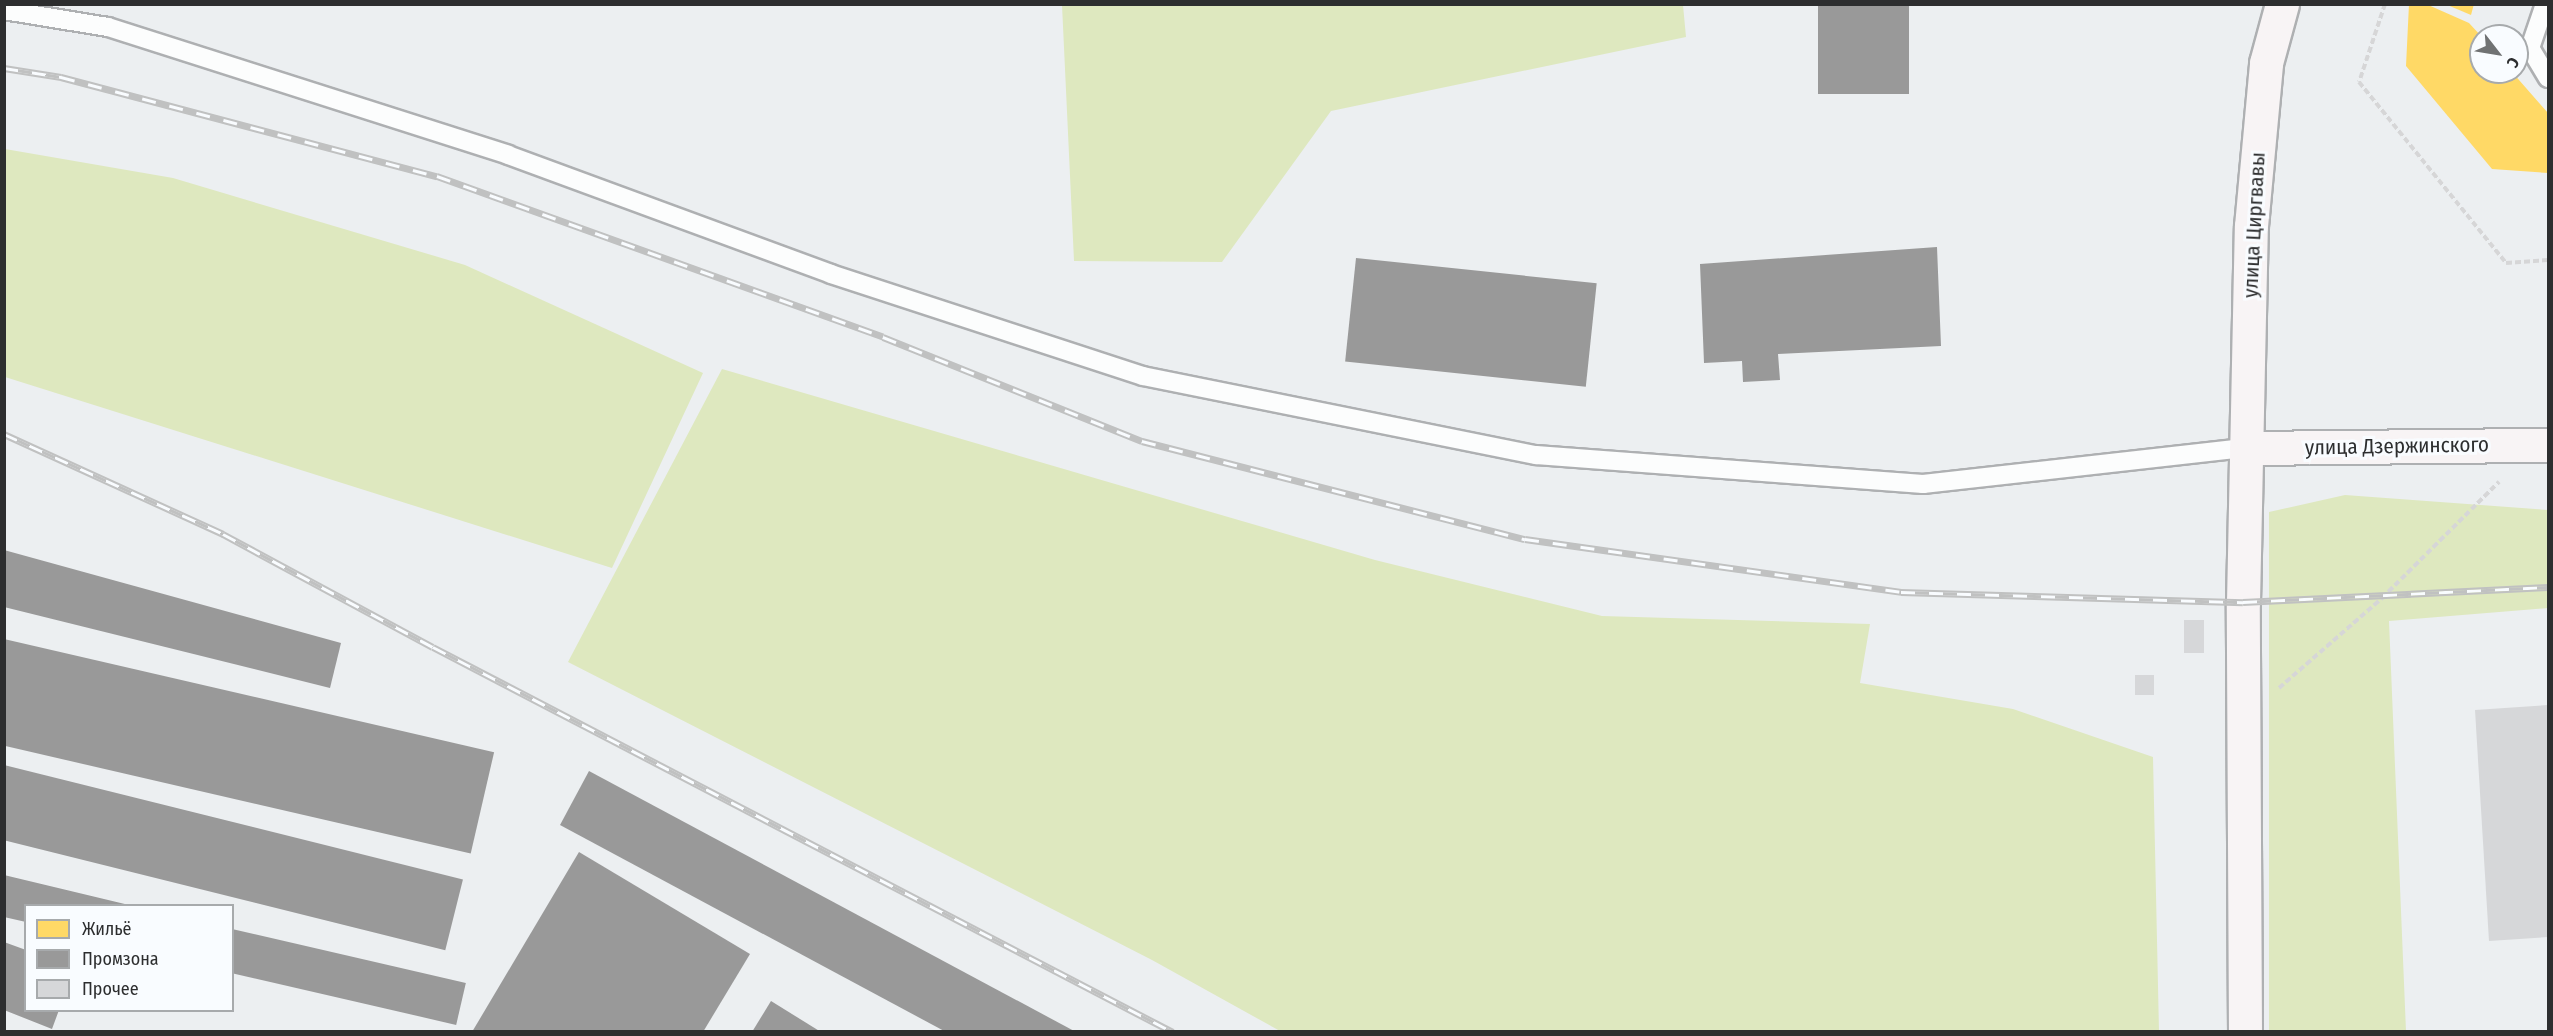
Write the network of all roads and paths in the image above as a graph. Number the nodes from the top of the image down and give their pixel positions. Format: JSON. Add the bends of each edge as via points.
{"nodes":[{"id":1,"x":2282,"y":4,"type":"edge"},
{"id":2,"x":2385,"y":4,"type":"edge"},
{"id":3,"x":2544,"y":4,"type":"edge"},
{"id":4,"x":4,"y":10,"type":"edge"},
{"id":5,"x":2548,"y":78,"type":"edge"},
{"id":6,"x":2548,"y":260,"type":"edge"},
{"id":7,"x":2542,"y":445,"type":"edge"},
{"id":8,"x":2246,"y":448,"type":"junction"},
{"id":9,"x":2243,"y":720,"type":"junction"},
{"id":10,"x":2245,"y":1032,"type":"edge"}],
"edges":[{"from":1,"to":8,"type":"street","name":"улица Циргвавы","via":[[2266,63],[2251,226]]},
{"from":2,"to":6,"type":"path","via":[[2359,82],[2506,263]]},
{"from":3,"to":5,"type":"lane","via":[[2530,48]]},
{"from":4,"to":8,"type":"lane","via":[[108,27],[508,156],[831,274],[1143,376],[1536,455],[1923,484]]},
{"from":7,"to":8,"type":"street","name":"улица Дзержинского"},
{"from":7,"to":9,"type":"path","via":[[2382,598]]},
{"from":8,"to":9,"type":"street","name":"улица Циргвавы"},
{"from":9,"to":10,"type":"street","name":"улица Циргвавы"}]}
